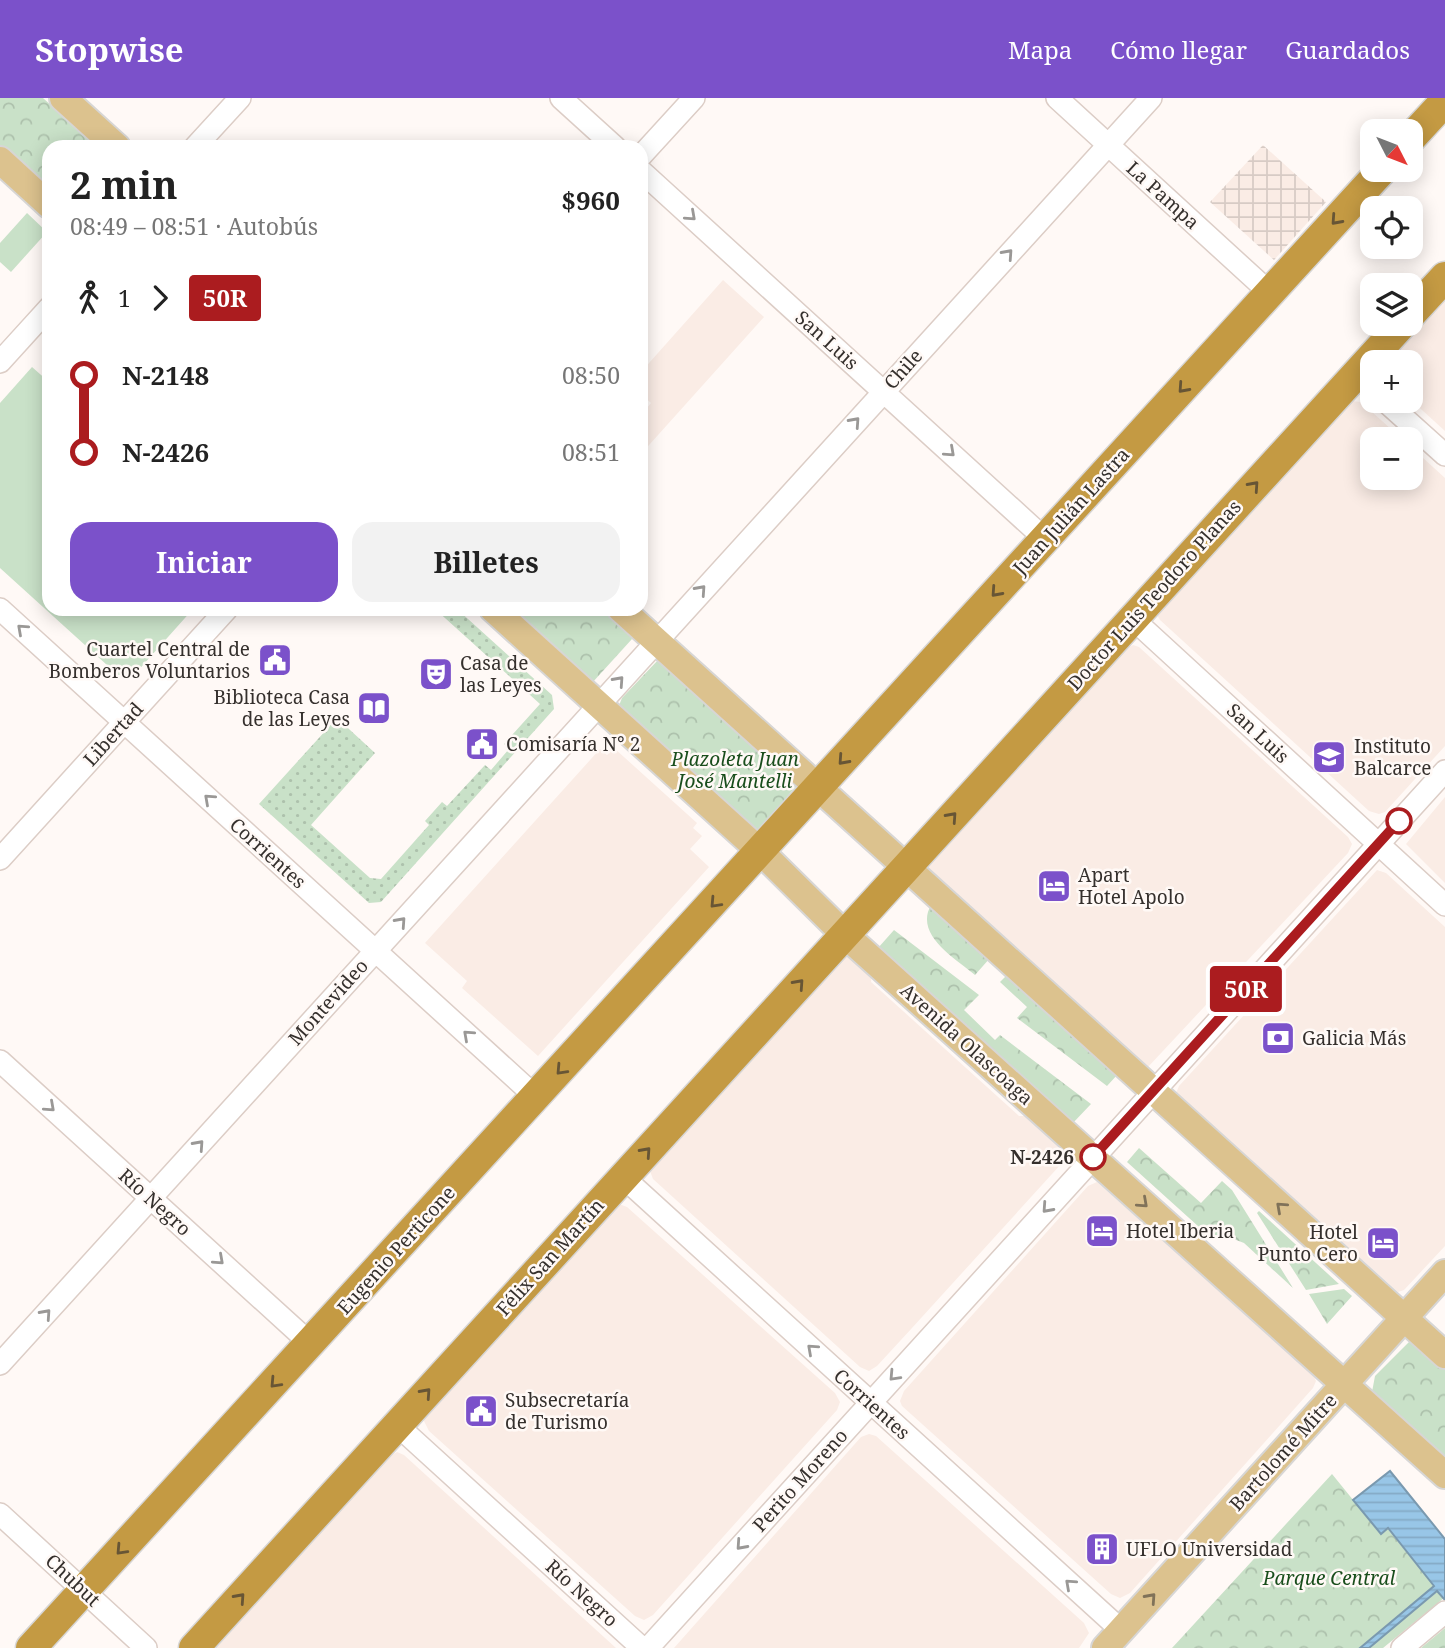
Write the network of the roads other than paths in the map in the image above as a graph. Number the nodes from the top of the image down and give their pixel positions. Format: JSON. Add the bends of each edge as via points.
{"nodes":[{"id":1,"x":63,"y":98,"type":"edge"},
{"id":2,"x":240,"y":98,"type":"edge"},
{"id":3,"x":561,"y":98,"type":"edge"},
{"id":4,"x":694,"y":98,"type":"edge"},
{"id":5,"x":1057,"y":98,"type":"edge"},
{"id":6,"x":1151,"y":98,"type":"edge"},
{"id":7,"x":1445,"y":101,"type":"edge"},
{"id":8,"x":1423,"y":125,"type":"edge"},
{"id":9,"x":109,"y":140,"type":"edge"},
{"id":10,"x":201,"y":140,"type":"edge"},
{"id":11,"x":607,"y":140,"type":"edge"},
{"id":12,"x":1108,"y":145,"type":"junction"},
{"id":13,"x":648,"y":148,"type":"edge"},
{"id":14,"x":0,"y":160,"type":"edge"},
{"id":15,"x":648,"y":177,"type":"edge"},
{"id":16,"x":1371,"y":182,"type":"edge"},
{"id":17,"x":42,"y":199,"type":"edge"},
{"id":18,"x":1445,"y":277,"type":"edge"},
{"id":19,"x":1270,"y":293,"type":"junction"},
{"id":20,"x":1423,"y":301,"type":"edge"},
{"id":21,"x":42,"y":315,"type":"edge"},
{"id":22,"x":0,"y":362,"type":"edge"},
{"id":23,"x":1360,"y":386,"type":"edge"},
{"id":24,"x":883,"y":391,"type":"junction"},
{"id":25,"x":1398,"y":413,"type":"edge"},
{"id":26,"x":1445,"y":455,"type":"edge"},
{"id":27,"x":1045,"y":539,"type":"junction"},
{"id":28,"x":0,"y":609,"type":"edge"},
{"id":29,"x":221,"y":616,"type":"edge"},
{"id":30,"x":501,"y":616,"type":"edge"},
{"id":31,"x":629,"y":616,"type":"edge"},
{"id":32,"x":1133,"y":619,"type":"junction"},
{"id":33,"x":655,"y":640,"type":"junction"},
{"id":34,"x":597,"y":704,"type":"junction"},
{"id":35,"x":124,"y":722,"type":"junction"},
{"id":36,"x":1445,"y":771,"type":"edge"},
{"id":37,"x":817,"y":789,"type":"junction"},
{"id":38,"x":1378,"y":844,"type":"junction"},
{"id":39,"x":761,"y":852,"type":"junction"},
{"id":40,"x":0,"y":859,"type":"edge"},
{"id":41,"x":906,"y":867,"type":"junction"},
{"id":42,"x":1445,"y":905,"type":"edge"},
{"id":43,"x":845,"y":934,"type":"junction"},
{"id":44,"x":375,"y":950,"type":"junction"},
{"id":45,"x":0,"y":1061,"type":"edge"},
{"id":46,"x":1153,"y":1091,"type":"junction"},
{"id":47,"x":536,"y":1097,"type":"junction"},
{"id":48,"x":1093,"y":1157,"type":"junction"},
{"id":49,"x":624,"y":1177,"type":"junction"},
{"id":50,"x":150,"y":1198,"type":"junction"},
{"id":51,"x":1445,"y":1273,"type":"edge"},
{"id":52,"x":1404,"y":1318,"type":"junction"},
{"id":53,"x":311,"y":1343,"type":"junction"},
{"id":54,"x":1445,"y":1355,"type":"edge"},
{"id":55,"x":0,"y":1364,"type":"edge"},
{"id":56,"x":1345,"y":1384,"type":"junction"},
{"id":57,"x":870,"y":1402,"type":"junction"},
{"id":58,"x":397,"y":1426,"type":"junction"},
{"id":59,"x":1445,"y":1475,"type":"edge"},
{"id":60,"x":0,"y":1514,"type":"edge"},
{"id":61,"x":84,"y":1590,"type":"junction"},
{"id":62,"x":1445,"y":1612,"type":"edge"},
{"id":63,"x":1113,"y":1639,"type":"edge"},
{"id":64,"x":31,"y":1648,"type":"edge"},
{"id":65,"x":146,"y":1648,"type":"edge"},
{"id":66,"x":194,"y":1648,"type":"edge"},
{"id":67,"x":642,"y":1648,"type":"edge"},
{"id":68,"x":648,"y":1648,"type":"edge"},
{"id":69,"x":1402,"y":1648,"type":"edge"}],
"edges":[{"from":1,"to":9,"type":"main road"},
{"from":2,"to":10,"type":"street"},
{"from":3,"to":11,"type":"street"},
{"from":4,"to":13,"type":"street"},
{"from":5,"to":12,"type":"street","name":"La Pampa"},
{"from":6,"to":12,"type":"street","name":"Chile"},
{"from":7,"to":8,"type":"highway"},
{"from":12,"to":19,"type":"street","name":"La Pampa"},
{"from":24,"to":12,"type":"street","name":"Chile","one_way":true},
{"from":14,"to":17,"type":"main road"},
{"from":15,"to":24,"type":"street","name":"San Luis","one_way":true},
{"from":16,"to":19,"type":"highway","name":"Juan Julián Lastra","one_way":true},
{"from":18,"to":20,"type":"highway"},
{"from":19,"to":27,"type":"highway","name":"Juan Julián Lastra","one_way":true},
{"from":21,"to":22,"type":"street"},
{"from":32,"to":23,"type":"highway","name":"Doctor Luis Teodoro Planas","one_way":true},
{"from":24,"to":27,"type":"street","name":"San Luis","one_way":true},
{"from":33,"to":24,"type":"street","name":"Chile","one_way":true},
{"from":25,"to":26,"type":"street"},
{"from":27,"to":37,"type":"highway","name":"Juan Julián Lastra","one_way":true},
{"from":35,"to":28,"type":"street","name":"Corrientes","one_way":true},
{"from":29,"to":35,"type":"street","name":"Libertad"},
{"from":30,"to":34,"type":"main road","name":"Avenida Olascoaga"},
{"from":31,"to":33,"type":"main road"},
{"from":32,"to":38,"type":"street","name":"San Luis"},
{"from":41,"to":32,"type":"highway","name":"Doctor Luis Teodoro Planas","one_way":true},
{"from":34,"to":33,"type":"street","name":"Montevideo","one_way":true},
{"from":33,"to":37,"type":"main road"},
{"from":34,"to":39,"type":"main road","name":"Avenida Olascoaga"},
{"from":44,"to":34,"type":"street","name":"Montevideo","one_way":true},
{"from":35,"to":40,"type":"street","name":"Libertad"},
{"from":44,"to":35,"type":"street","name":"Corrientes","one_way":true},
{"from":36,"to":38,"type":"street","name":"Perito Moreno"},
{"from":37,"to":39,"type":"highway","name":"Juan Julián Lastra"},
{"from":37,"to":41,"type":"main road"},
{"from":38,"to":42,"type":"street","name":"San Luis"},
{"from":38,"to":46,"type":"street","name":"Perito Moreno"},
{"from":39,"to":43,"type":"main road","name":"Avenida Olascoaga"},
{"from":39,"to":47,"type":"highway","name":"Eugenio Perticone","one_way":true},
{"from":41,"to":43,"type":"highway","name":"Félix San Martín"},
{"from":41,"to":46,"type":"main road"},
{"from":43,"to":48,"type":"main road","name":"Avenida Olascoaga"},
{"from":49,"to":43,"type":"highway","name":"Félix San Martín","one_way":true},
{"from":47,"to":44,"type":"street","name":"Corrientes","one_way":true},
{"from":50,"to":44,"type":"street","name":"Montevideo","one_way":true},
{"from":45,"to":50,"type":"street","name":"Río Negro","one_way":true},
{"from":46,"to":48,"type":"street","name":"Perito Moreno"},
{"from":52,"to":46,"type":"main road","one_way":true},
{"from":47,"to":53,"type":"highway","name":"Eugenio Perticone"},
{"from":48,"to":56,"type":"main road","name":"Avenida Olascoaga","one_way":true},
{"from":48,"to":57,"type":"street","name":"Perito Moreno","one_way":true},
{"from":57,"to":49,"type":"street","name":"Corrientes","one_way":true},
{"from":58,"to":49,"type":"highway","name":"Félix San Martín","one_way":true},
{"from":50,"to":53,"type":"street","name":"Río Negro","one_way":true},
{"from":55,"to":50,"type":"street","name":"Montevideo","one_way":true},
{"from":51,"to":52,"type":"main road","name":"Bartolomé Mitre"},
{"from":52,"to":54,"type":"main road"},
{"from":52,"to":56,"type":"main road","name":"Bartolomé Mitre"},
{"from":53,"to":61,"type":"highway","name":"Eugenio Perticone","one_way":true},
{"from":56,"to":59,"type":"main road","name":"Avenida Olascoaga"},
{"from":63,"to":56,"type":"main road","name":"Bartolomé Mitre","one_way":true},
{"from":63,"to":57,"type":"street","name":"Corrientes","one_way":true},
{"from":57,"to":68,"type":"street","name":"Perito Moreno","one_way":true},
{"from":66,"to":58,"type":"highway","name":"Félix San Martín","one_way":true},
{"from":58,"to":67,"type":"street","name":"Río Negro"},
{"from":60,"to":61,"type":"street","name":"Chubut"},
{"from":61,"to":64,"type":"highway","name":"Eugenio Perticone"},
{"from":61,"to":65,"type":"street","name":"Chubut"},
{"from":62,"to":69,"type":"street"}]}
